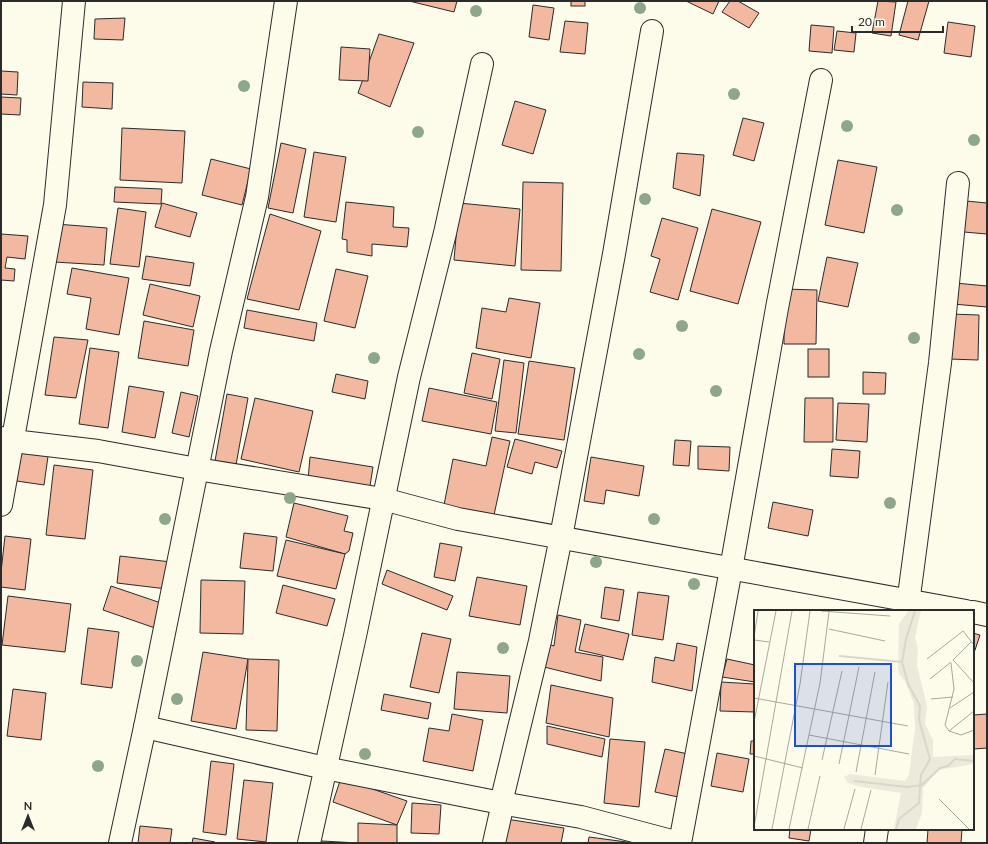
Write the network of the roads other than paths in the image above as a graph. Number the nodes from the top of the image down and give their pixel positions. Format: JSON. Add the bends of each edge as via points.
{"nodes":[{"id":1,"x":74,"y":1,"type":"edge"},
{"id":2,"x":286,"y":1,"type":"edge"},
{"id":3,"x":652,"y":31,"type":"dead end"},
{"id":4,"x":482,"y":64,"type":"dead end"},
{"id":5,"x":821,"y":80,"type":"dead end"},
{"id":6,"x":958,"y":183,"type":"dead end"},
{"id":7,"x":7,"y":439,"type":"edge"},
{"id":8,"x":197,"y":469,"type":"junction"},
{"id":9,"x":383,"y":499,"type":"junction"},
{"id":10,"x":1,"y":505,"type":"edge"},
{"id":11,"x":561,"y":537,"type":"junction"},
{"id":12,"x":731,"y":569,"type":"junction"},
{"id":13,"x":908,"y":606,"type":"edge"},
{"id":14,"x":954,"y":610,"type":"edge"},
{"id":15,"x":974,"y":612,"type":"edge"},
{"id":16,"x":987,"y":615,"type":"edge"},
{"id":17,"x":145,"y":728,"type":"junction"},
{"id":18,"x":325,"y":768,"type":"junction"},
{"id":19,"x":501,"y":803,"type":"junction"},
{"id":20,"x":877,"y":830,"type":"edge"},
{"id":21,"x":120,"y":843,"type":"edge"},
{"id":22,"x":309,"y":843,"type":"edge"},
{"id":23,"x":494,"y":843,"type":"edge"},
{"id":24,"x":679,"y":843,"type":"edge"},
{"id":25,"x":876,"y":843,"type":"edge"}],
"edges":[{"from":1,"to":7,"type":"street","via":[[56,205]]},
{"from":2,"to":8,"type":"street","via":[[257,197],[221,350]]},
{"from":3,"to":11,"type":"street","via":[[614,254]]},
{"from":4,"to":9,"type":"street"},
{"from":5,"to":12,"type":"street","via":[[777,308]]},
{"from":6,"to":13,"type":"street","via":[[940,362]]},
{"from":7,"to":8,"type":"street","via":[[98,451]]},
{"from":7,"to":10,"type":"street"},
{"from":8,"to":9,"type":"street"},
{"from":8,"to":17,"type":"street"},
{"from":9,"to":11,"type":"street","via":[[458,519]]},
{"from":9,"to":18,"type":"street"},
{"from":11,"to":12,"type":"street"},
{"from":11,"to":19,"type":"street","via":[[540,641]]},
{"from":12,"to":13,"type":"street"},
{"from":12,"to":24,"type":"street"},
{"from":13,"to":14,"type":"street"},
{"from":15,"to":16,"type":"street"},
{"from":17,"to":18,"type":"street"},
{"from":17,"to":21,"type":"street"},
{"from":18,"to":19,"type":"street"},
{"from":18,"to":22,"type":"street"},
{"from":19,"to":23,"type":"street"},
{"from":19,"to":24,"type":"street","via":[[581,817]]},
{"from":20,"to":25,"type":"street"}]}
